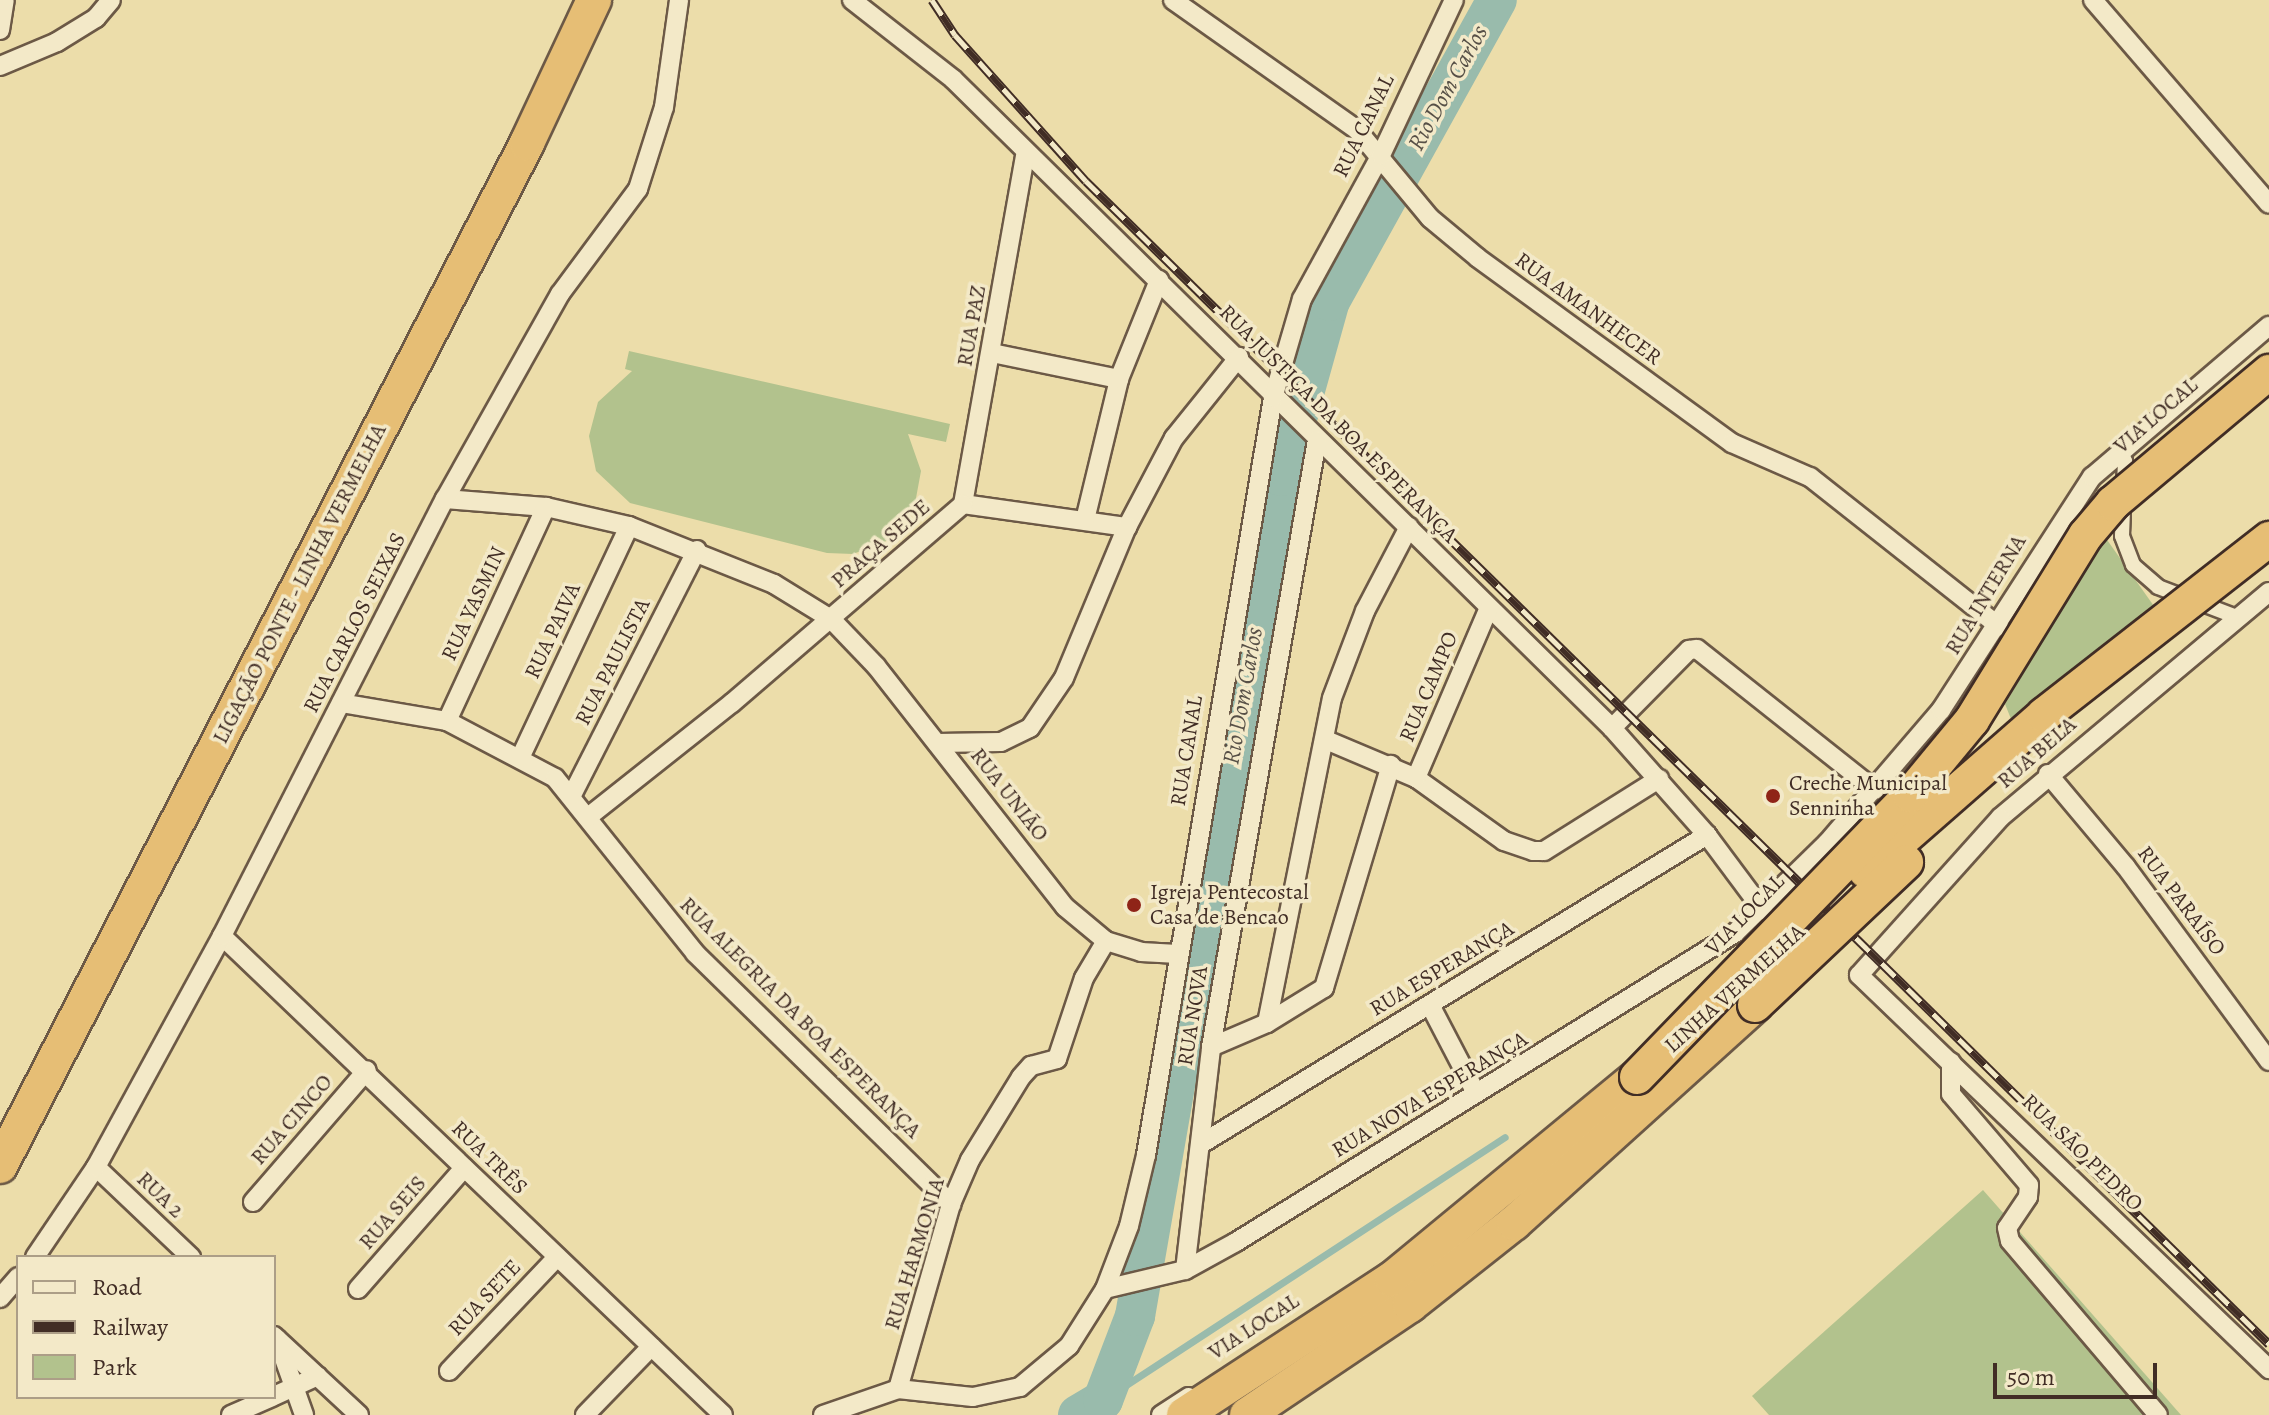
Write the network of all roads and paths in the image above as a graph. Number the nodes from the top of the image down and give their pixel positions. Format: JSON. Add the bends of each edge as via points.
{"nodes":[{"id":1,"x":5,"y":0,"type":"edge"},
{"id":2,"x":111,"y":0,"type":"edge"},
{"id":3,"x":594,"y":0,"type":"edge"},
{"id":4,"x":679,"y":0,"type":"edge"},
{"id":5,"x":852,"y":0,"type":"edge"},
{"id":6,"x":1173,"y":0,"type":"edge"},
{"id":7,"x":1454,"y":0,"type":"edge"},
{"id":8,"x":2093,"y":0,"type":"edge"},
{"id":9,"x":0,"y":30,"type":"edge"},
{"id":10,"x":0,"y":66,"type":"edge"},
{"id":11,"x":1025,"y":156,"type":"junction"},
{"id":12,"x":1386,"y":162,"type":"junction"},
{"id":13,"x":2269,"y":204,"type":"edge"},
{"id":14,"x":1159,"y":280,"type":"junction"},
{"id":15,"x":2269,"y":326,"type":"edge"},
{"id":16,"x":992,"y":353,"type":"junction"},
{"id":17,"x":2269,"y":355,"type":"edge"},
{"id":18,"x":1239,"y":357,"type":"junction"},
{"id":19,"x":2269,"y":372,"type":"edge"},
{"id":20,"x":1119,"y":379,"type":"junction"},
{"id":21,"x":1279,"y":404,"type":"junction"},
{"id":22,"x":1310,"y":434,"type":"junction"},
{"id":23,"x":2119,"y":449,"type":"junction"},
{"id":24,"x":2123,"y":476,"type":"junction"},
{"id":25,"x":445,"y":499,"type":"junction"},
{"id":26,"x":963,"y":504,"type":"junction"},
{"id":27,"x":546,"y":507,"type":"junction"},
{"id":28,"x":1085,"y":520,"type":"junction"},
{"id":29,"x":629,"y":526,"type":"junction"},
{"id":30,"x":1127,"y":527,"type":"junction"},
{"id":31,"x":1409,"y":527,"type":"junction"},
{"id":32,"x":2269,"y":539,"type":"edge"},
{"id":33,"x":697,"y":550,"type":"junction"},
{"id":34,"x":2269,"y":562,"type":"edge"},
{"id":35,"x":2269,"y":592,"type":"edge"},
{"id":36,"x":1488,"y":610,"type":"junction"},
{"id":37,"x":2237,"y":617,"type":"junction"},
{"id":38,"x":831,"y":619,"type":"junction"},
{"id":39,"x":1999,"y":626,"type":"junction"},
{"id":40,"x":341,"y":703,"type":"junction"},
{"id":41,"x":447,"y":721,"type":"junction"},
{"id":42,"x":1612,"y":728,"type":"junction"},
{"id":43,"x":1326,"y":740,"type":"junction"},
{"id":44,"x":937,"y":743,"type":"junction"},
{"id":45,"x":521,"y":756,"type":"junction"},
{"id":46,"x":1391,"y":765,"type":"junction"},
{"id":47,"x":2048,"y":774,"type":"junction"},
{"id":48,"x":1416,"y":778,"type":"junction"},
{"id":49,"x":1659,"y":779,"type":"junction"},
{"id":50,"x":1875,"y":790,"type":"junction"},
{"id":51,"x":572,"y":795,"type":"junction"},
{"id":52,"x":588,"y":817,"type":"junction"},
{"id":53,"x":1707,"y":835,"type":"junction"},
{"id":54,"x":1763,"y":910,"type":"junction"},
{"id":55,"x":222,"y":936,"type":"junction"},
{"id":56,"x":1106,"y":941,"type":"junction"},
{"id":57,"x":1178,"y":954,"type":"junction"},
{"id":58,"x":1859,"y":975,"type":"joint"},
{"id":59,"x":1430,"y":1005,"type":"junction"},
{"id":60,"x":1267,"y":1023,"type":"junction"},
{"id":61,"x":1211,"y":1047,"type":"junction"},
{"id":62,"x":2269,"y":1061,"type":"edge"},
{"id":63,"x":1951,"y":1062,"type":"junction"},
{"id":64,"x":367,"y":1070,"type":"junction"},
{"id":65,"x":1637,"y":1077,"type":"junction"},
{"id":66,"x":1476,"y":1093,"type":"junction"},
{"id":67,"x":1201,"y":1144,"type":"junction"},
{"id":68,"x":0,"y":1166,"type":"edge"},
{"id":69,"x":96,"y":1167,"type":"junction"},
{"id":70,"x":464,"y":1168,"type":"junction"},
{"id":71,"x":253,"y":1202,"type":"dead end"},
{"id":72,"x":951,"y":1204,"type":"junction"},
{"id":73,"x":37,"y":1255,"type":"edge"},
{"id":74,"x":189,"y":1255,"type":"edge"},
{"id":75,"x":557,"y":1257,"type":"junction"},
{"id":76,"x":1185,"y":1270,"type":"junction"},
{"id":77,"x":16,"y":1279,"type":"edge"},
{"id":78,"x":1114,"y":1287,"type":"junction"},
{"id":79,"x":358,"y":1289,"type":"dead end"},
{"id":80,"x":0,"y":1298,"type":"edge"},
{"id":81,"x":276,"y":1338,"type":"edge"},
{"id":82,"x":651,"y":1347,"type":"junction"},
{"id":83,"x":2269,"y":1369,"type":"edge"},
{"id":84,"x":449,"y":1371,"type":"dead end"},
{"id":85,"x":318,"y":1376,"type":"junction"},
{"id":86,"x":898,"y":1389,"type":"junction"},
{"id":87,"x":279,"y":1394,"type":"edge"},
{"id":88,"x":268,"y":1399,"type":"edge"},
{"id":89,"x":231,"y":1415,"type":"edge"},
{"id":90,"x":304,"y":1415,"type":"edge"},
{"id":91,"x":359,"y":1415,"type":"edge"},
{"id":92,"x":585,"y":1415,"type":"edge"},
{"id":93,"x":723,"y":1415,"type":"edge"},
{"id":94,"x":823,"y":1415,"type":"edge"},
{"id":95,"x":1161,"y":1415,"type":"edge"},
{"id":96,"x":1184,"y":1415,"type":"edge"},
{"id":97,"x":1247,"y":1415,"type":"edge"},
{"id":98,"x":2158,"y":1415,"type":"edge"}],
"edges":[{"from":1,"to":9,"type":"street"},
{"from":2,"to":10,"type":"street","via":[[96,18],[57,42]]},
{"from":3,"to":68,"type":"highway","name":"LIGAÇÃO PONTE - LINHA VERMELHA","via":[[527,143]]},
{"from":4,"to":25,"type":"street","name":"RUA CARLOS SEIXAS","via":[[664,107],[638,189],[560,294]]},
{"from":5,"to":11,"type":"street","name":"RUA JUSTIÇA DA BOA ESPERANÇA","via":[[953,79]]},
{"from":6,"to":12,"type":"street","name":"RUA AMANHECER","via":[[1332,109]]},
{"from":7,"to":12,"type":"street","name":"RUA CANAL"},
{"from":8,"to":13,"type":"street"},
{"from":11,"to":14,"type":"street","name":"RUA JUSTIÇA DA BOA ESPERANÇA"},
{"from":11,"to":16,"type":"street","name":"RUA PAZ"},
{"from":12,"to":21,"type":"street","name":"RUA CANAL","via":[[1302,299]]},
{"from":12,"to":39,"type":"street","name":"RUA AMANHECER","via":[[1430,218],[1478,258],[1732,443],[1810,477]]},
{"from":14,"to":18,"type":"street","name":"RUA JUSTIÇA DA BOA ESPERANÇA"},
{"from":14,"to":20,"type":"street"},
{"from":15,"to":23,"type":"street","name":"RUA INTERNA","via":[[2223,369]]},
{"from":16,"to":20,"type":"street"},
{"from":16,"to":26,"type":"street","name":"RUA PAZ"},
{"from":17,"to":24,"type":"street","name":"VIA LOCAL"},
{"from":18,"to":21,"type":"street","name":"RUA JUSTIÇA DA BOA ESPERANÇA"},
{"from":18,"to":30,"type":"street","via":[[1174,438]]},
{"from":19,"to":65,"type":"highway","bridge":true,"via":[[2113,503],[2086,535],[1972,720],[1920,784]]},
{"from":20,"to":28,"type":"street"},
{"from":21,"to":22,"type":"street","name":"RUA JUSTIÇA DA BOA ESPERANÇA"},
{"from":21,"to":57,"type":"street","name":"RUA CANAL"},
{"from":22,"to":31,"type":"street","name":"RUA JUSTIÇA DA BOA ESPERANÇA"},
{"from":22,"to":61,"type":"street","name":"RUA NOVA"},
{"from":23,"to":24,"type":"street","via":[[2125,461]]},
{"from":23,"to":39,"type":"street","name":"RUA INTERNA","via":[[2047,538]]},
{"from":24,"to":37,"type":"street","via":[[2122,536],[2133,565],[2158,587]]},
{"from":24,"to":95,"type":"street","name":"VIA LOCAL","via":[[2078,525],[1963,713],[1884,808],[1693,1003],[1579,1112],[1450,1221],[1341,1299]]},
{"from":25,"to":27,"type":"street","name":"RUA UNIÃO"},
{"from":25,"to":40,"type":"street","name":"RUA CARLOS SEIXAS"},
{"from":26,"to":28,"type":"street"},
{"from":26,"to":38,"type":"street","name":"PRAÇA SEDE"},
{"from":27,"to":29,"type":"street","name":"RUA UNIÃO"},
{"from":27,"to":41,"type":"street","name":"RUA YASMIN"},
{"from":28,"to":30,"type":"street"},
{"from":29,"to":33,"type":"street","name":"RUA UNIÃO"},
{"from":29,"to":45,"type":"street","name":"RUA PAIVA"},
{"from":30,"to":44,"type":"street","via":[[1075,654],[1030,728],[1001,742]]},
{"from":31,"to":36,"type":"street","name":"RUA JUSTIÇA DA BOA ESPERANÇA"},
{"from":31,"to":43,"type":"street","via":[[1347,654]]},
{"from":32,"to":65,"type":"highway","name":"LINHA VERMELHA","bridge":true,"via":[[1986,762]]},
{"from":33,"to":38,"type":"street","name":"RUA UNIÃO","via":[[774,584]]},
{"from":33,"to":51,"type":"street","name":"RUA PAULISTA"},
{"from":34,"to":97,"type":"highway","name":"LINHA VERMELHA","bridge":true,"via":[[1984,788],[1663,1093],[1514,1223],[1410,1305]]},
{"from":35,"to":37,"type":"street","name":"RUA BELA"},
{"from":36,"to":42,"type":"street","name":"RUA JUSTIÇA DA BOA ESPERANÇA"},
{"from":36,"to":48,"type":"street","name":"RUA CAMPO"},
{"from":37,"to":47,"type":"street","name":"RUA BELA"},
{"from":38,"to":44,"type":"street","name":"RUA UNIÃO"},
{"from":38,"to":52,"type":"street"},
{"from":39,"to":50,"type":"street","name":"RUA INTERNA"},
{"from":40,"to":41,"type":"street","name":"RUA ALEGRIA DA BOA ESPERANÇA"},
{"from":40,"to":55,"type":"street","name":"RUA CARLOS SEIXAS"},
{"from":41,"to":45,"type":"street","name":"RUA ALEGRIA DA BOA ESPERANÇA"},
{"from":42,"to":49,"type":"street","name":"RUA JUSTIÇA DA BOA ESPERANÇA"},
{"from":42,"to":50,"type":"street","via":[[1689,650],[1697,649]]},
{"from":43,"to":46,"type":"street"},
{"from":43,"to":60,"type":"street"},
{"from":44,"to":56,"type":"street","name":"RUA UNIÃO","via":[[1065,907]]},
{"from":45,"to":51,"type":"street","name":"RUA ALEGRIA DA BOA ESPERANÇA"},
{"from":46,"to":48,"type":"street"},
{"from":46,"to":60,"type":"street","via":[[1324,988]]},
{"from":47,"to":58,"type":"street","name":"RUA BELA","via":[[1929,891]]},
{"from":47,"to":62,"type":"street","name":"RUA PARAÍSO","via":[[2126,867]]},
{"from":48,"to":49,"type":"street","name":"RUA CAMPO","via":[[1518,849],[1544,851]]},
{"from":49,"to":53,"type":"street","name":"RUA JUSTIÇA DA BOA ESPERANÇA"},
{"from":50,"to":54,"type":"street","name":"RUA INTERNA"},
{"from":51,"to":52,"type":"street","name":"RUA ALEGRIA DA BOA ESPERANÇA"},
{"from":52,"to":72,"type":"street","name":"RUA ALEGRIA DA BOA ESPERANÇA","via":[[695,953]]},
{"from":53,"to":54,"type":"street","name":"RUA JUSTIÇA DA BOA ESPERANÇA"},
{"from":53,"to":59,"type":"street","name":"RUA ESPERANÇA"},
{"from":54,"to":66,"type":"street","name":"RUA NOVA ESPERANÇA","via":[[1667,978]]},
{"from":55,"to":64,"type":"street","name":"RUA TRÊS"},
{"from":55,"to":69,"type":"street","name":"RUA CARLOS SEIXAS"},
{"from":56,"to":57,"type":"street","name":"RUA UNIÃO","via":[[1141,952]]},
{"from":56,"to":72,"type":"street","name":"RUA HARMONIA","via":[[1084,978],[1057,1059],[1031,1066],[1021,1077],[987,1128]]},
{"from":57,"to":78,"type":"street","name":"RUA CANAL","via":[[1146,1155]]},
{"from":58,"to":63,"type":"street","name":"RUA SÃO PEDRO"},
{"from":59,"to":66,"type":"street"},
{"from":59,"to":67,"type":"street","name":"RUA ESPERANÇA"},
{"from":60,"to":61,"type":"street"},
{"from":61,"to":67,"type":"street","name":"RUA NOVA"},
{"from":63,"to":83,"type":"street","name":"RUA SÃO PEDRO"},
{"from":63,"to":98,"type":"street","via":[[1951,1094],[2029,1185],[2028,1197],[2007,1228],[2010,1241]]},
{"from":64,"to":70,"type":"street","name":"RUA TRÊS"},
{"from":64,"to":71,"type":"street","name":"RUA CINCO"},
{"from":65,"to":96,"type":"highway","name":"LINHA VERMELHA","via":[[1392,1279]]},
{"from":66,"to":76,"type":"street","name":"RUA NOVA ESPERANÇA"},
{"from":67,"to":76,"type":"street","name":"RUA NOVA"},
{"from":69,"to":73,"type":"street","name":"RUA CARLOS SEIXAS"},
{"from":69,"to":74,"type":"street","name":"RUA 2"},
{"from":70,"to":75,"type":"street","name":"RUA TRÊS"},
{"from":70,"to":79,"type":"street","name":"RUA SEIS"},
{"from":72,"to":86,"type":"street","name":"RUA HARMONIA"},
{"from":75,"to":82,"type":"street","name":"RUA TRÊS"},
{"from":75,"to":84,"type":"street","name":"RUA SETE"},
{"from":76,"to":78,"type":"street","name":"RUA NOVA ESPERANÇA"},
{"from":77,"to":80,"type":"street"},
{"from":78,"to":86,"type":"street","name":"RUA CANAL","via":[[1069,1346],[1020,1387],[973,1397]]},
{"from":81,"to":85,"type":"street"},
{"from":81,"to":87,"type":"street"},
{"from":82,"to":92,"type":"street"},
{"from":82,"to":93,"type":"street","name":"RUA TRÊS"},
{"from":85,"to":87,"type":"street"},
{"from":85,"to":91,"type":"street"},
{"from":86,"to":94,"type":"street"},
{"from":87,"to":90,"type":"street"},
{"from":88,"to":89,"type":"street"}]}
